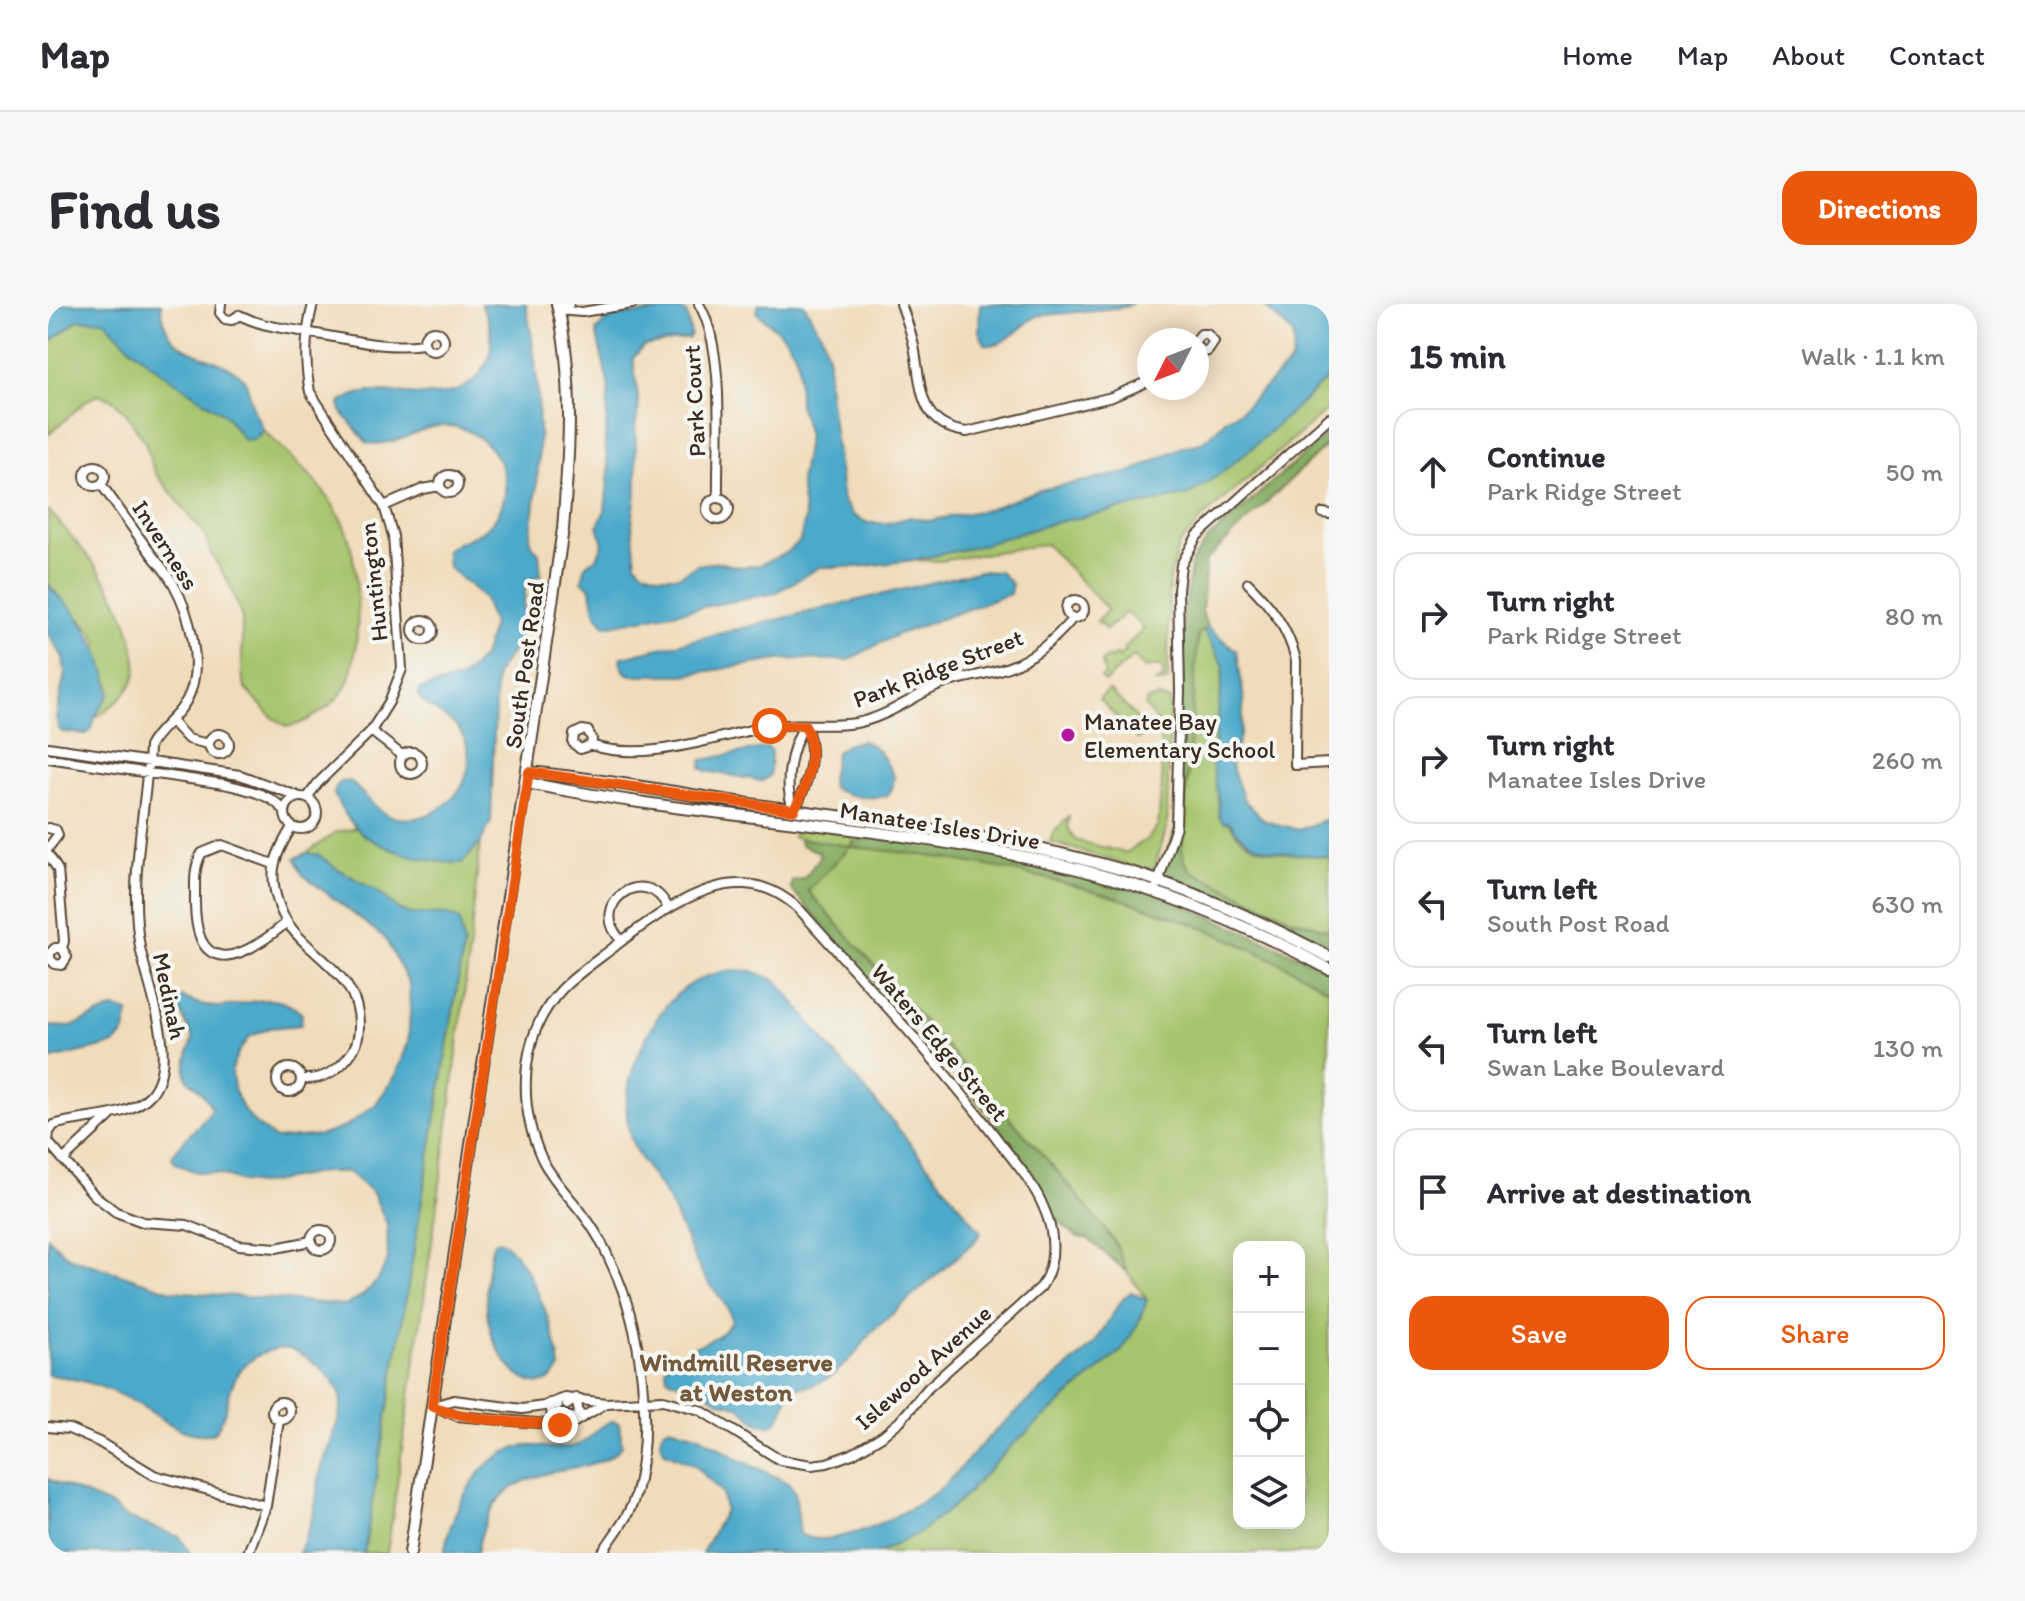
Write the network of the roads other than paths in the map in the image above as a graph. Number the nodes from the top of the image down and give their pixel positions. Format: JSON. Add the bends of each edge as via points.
{"nodes":[{"id":1,"x":221,"y":304,"type":"edge"},
{"id":2,"x":238,"y":304,"type":"edge"},
{"id":3,"x":313,"y":304,"type":"edge"},
{"id":4,"x":569,"y":304,"type":"edge"},
{"id":5,"x":605,"y":304,"type":"edge"},
{"id":6,"x":632,"y":304,"type":"edge"},
{"id":7,"x":699,"y":304,"type":"edge"},
{"id":8,"x":901,"y":304,"type":"edge"},
{"id":9,"x":557,"y":307,"type":"edge"},
{"id":10,"x":582,"y":312,"type":"junction"},
{"id":11,"x":239,"y":315,"type":"junction"},
{"id":12,"x":306,"y":332,"type":"junction"},
{"id":13,"x":423,"y":344,"type":"dead end"},
{"id":14,"x":1137,"y":386,"type":"edge"},
{"id":15,"x":1329,"y":418,"type":"edge"},
{"id":16,"x":101,"y":484,"type":"dead end"},
{"id":17,"x":440,"y":486,"type":"dead end"},
{"id":18,"x":718,"y":498,"type":"dead end"},
{"id":19,"x":384,"y":506,"type":"junction"},
{"id":20,"x":1248,"y":583,"type":"dead end"},
{"id":21,"x":1073,"y":618,"type":"dead end"},
{"id":22,"x":413,"y":632,"type":"dead end"},
{"id":23,"x":399,"y":634,"type":"junction"},
{"id":24,"x":172,"y":722,"type":"junction"},
{"id":25,"x":805,"y":725,"type":"junction"},
{"id":26,"x":371,"y":731,"type":"junction"},
{"id":27,"x":208,"y":744,"type":"dead end"},
{"id":28,"x":591,"y":745,"type":"dead end"},
{"id":29,"x":48,"y":747,"type":"edge"},
{"id":30,"x":793,"y":755,"type":"junction"},
{"id":31,"x":403,"y":756,"type":"dead end"},
{"id":32,"x":48,"y":758,"type":"edge"},
{"id":33,"x":810,"y":758,"type":"junction"},
{"id":34,"x":149,"y":760,"type":"junction"},
{"id":35,"x":1329,"y":763,"type":"edge"},
{"id":36,"x":147,"y":771,"type":"junction"},
{"id":37,"x":528,"y":777,"type":"junction"},
{"id":38,"x":304,"y":797,"type":"junction"},
{"id":39,"x":794,"y":810,"type":"junction"},
{"id":40,"x":285,"y":812,"type":"junction"},
{"id":41,"x":794,"y":822,"type":"junction"},
{"id":42,"x":292,"y":827,"type":"junction"},
{"id":43,"x":48,"y":828,"type":"edge"},
{"id":44,"x":962,"y":841,"type":"junction"},
{"id":45,"x":48,"y":851,"type":"edge"},
{"id":46,"x":273,"y":864,"type":"junction"},
{"id":47,"x":1157,"y":887,"type":"junction"},
{"id":48,"x":668,"y":908,"type":"junction"},
{"id":49,"x":286,"y":923,"type":"junction"},
{"id":50,"x":622,"y":941,"type":"junction"},
{"id":51,"x":62,"y":948,"type":"dead end"},
{"id":52,"x":1329,"y":957,"type":"edge"},
{"id":53,"x":1329,"y":969,"type":"edge"},
{"id":54,"x":302,"y":1079,"type":"dead end"},
{"id":55,"x":110,"y":1116,"type":"junction"},
{"id":56,"x":63,"y":1160,"type":"junction"},
{"id":57,"x":1052,"y":1237,"type":"joint"},
{"id":58,"x":311,"y":1241,"type":"dead end"},
{"id":59,"x":576,"y":1398,"type":"junction"},
{"id":60,"x":644,"y":1400,"type":"junction"},
{"id":61,"x":606,"y":1403,"type":"junction"},
{"id":62,"x":558,"y":1405,"type":"junction"},
{"id":63,"x":432,"y":1406,"type":"junction"},
{"id":64,"x":580,"y":1418,"type":"junction"},
{"id":65,"x":279,"y":1420,"type":"dead end"},
{"id":66,"x":561,"y":1420,"type":"junction"},
{"id":67,"x":48,"y":1427,"type":"edge"},
{"id":68,"x":266,"y":1506,"type":"junction"},
{"id":69,"x":248,"y":1553,"type":"edge"},
{"id":70,"x":410,"y":1553,"type":"edge"},
{"id":71,"x":602,"y":1553,"type":"edge"}],
"edges":[{"from":1,"to":11,"type":"street","via":[[225,319]]},
{"from":2,"to":11,"type":"street"},
{"from":3,"to":12,"type":"street","name":"Huntington"},
{"from":4,"to":9,"type":"street"},
{"from":5,"to":10,"type":"street"},
{"from":6,"to":10,"type":"street"},
{"from":7,"to":18,"type":"street","name":"Park Court","via":[[716,360]]},
{"from":8,"to":14,"type":"street","via":[[926,405],[939,424],[953,431],[1112,397]]},
{"from":9,"to":10,"type":"street"},
{"from":9,"to":37,"type":"street","name":"South Post Road","via":[[570,433],[563,529]]},
{"from":11,"to":12,"type":"street","via":[[261,326]]},
{"from":12,"to":13,"type":"street","via":[[402,347]]},
{"from":12,"to":19,"type":"street","name":"Huntington","via":[[310,392]]},
{"from":15,"to":47,"type":"street","via":[[1197,536],[1181,565],[1176,826]]},
{"from":16,"to":24,"type":"street","name":"Inverness","via":[[174,585],[185,613],[194,676]]},
{"from":17,"to":19,"type":"street"},
{"from":19,"to":23,"type":"street","name":"Huntington","via":[[393,536]]},
{"from":20,"to":35,"type":"street","via":[[1285,628],[1293,648],[1295,765]]},
{"from":21,"to":25,"type":"street","name":"Park Ridge Street","via":[[1032,657],[1013,666],[938,686],[878,718]]},
{"from":22,"to":23,"type":"street"},
{"from":23,"to":26,"type":"street","name":"Huntington","via":[[402,669]]},
{"from":24,"to":27,"type":"street","via":[[188,739]]},
{"from":24,"to":34,"type":"street","name":"Inverness","via":[[153,738]]},
{"from":25,"to":28,"type":"street","name":"Park Ridge Street","via":[[770,726],[640,752]]},
{"from":25,"to":30,"type":"street"},
{"from":25,"to":33,"type":"street"},
{"from":26,"to":31,"type":"street"},
{"from":26,"to":38,"type":"street","name":"Huntington"},
{"from":29,"to":34,"type":"street"},
{"from":30,"to":33,"type":"street"},
{"from":30,"to":39,"type":"street","via":[[787,795]]},
{"from":32,"to":36,"type":"street"},
{"from":33,"to":39,"type":"street","via":[[806,786]]},
{"from":34,"to":36,"type":"street","name":"Inverness"},
{"from":34,"to":38,"type":"street","via":[[240,775]]},
{"from":36,"to":40,"type":"street","via":[[248,790]]},
{"from":36,"to":55,"type":"street","name":"Medinah","via":[[135,891],[163,1062],[151,1094]]},
{"from":37,"to":39,"type":"street","name":"Manatee Isles Drive"},
{"from":37,"to":41,"type":"street","name":"Manatee Isles Drive"},
{"from":37,"to":63,"type":"street","name":"South Post Road"},
{"from":38,"to":40,"type":"street","via":[[290,801]]},
{"from":38,"to":42,"type":"street","via":[[316,807],[316,821],[303,830]]},
{"from":39,"to":41,"type":"street"},
{"from":39,"to":44,"type":"street","name":"Manatee Isles Drive"},
{"from":40,"to":42,"type":"street"},
{"from":41,"to":44,"type":"street","name":"Manatee Isles Drive"},
{"from":42,"to":46,"type":"street"},
{"from":43,"to":45,"type":"street","via":[[58,835]]},
{"from":44,"to":47,"type":"street","name":"Manatee Isles Drive"},
{"from":45,"to":51,"type":"street","via":[[58,870]]},
{"from":46,"to":49,"type":"street","via":[[274,890]]},
{"from":46,"to":49,"type":"street","via":[[222,845],[202,853],[195,871],[199,938],[211,953],[247,952]]},
{"from":47,"to":52,"type":"street","name":"Manatee Isles Drive","via":[[1238,913]]},
{"from":47,"to":53,"type":"street","name":"Manatee Isles Drive"},
{"from":48,"to":50,"type":"street"},
{"from":48,"to":50,"type":"street","via":[[649,889],[622,893],[610,917]]},
{"from":48,"to":57,"type":"street","name":"Waters Edge Street","via":[[723,884],[750,884],[773,890],[800,910],[970,1103],[1043,1203]]},
{"from":49,"to":54,"type":"street","via":[[342,980],[360,1013],[359,1036],[339,1068],[314,1080]]},
{"from":50,"to":60,"type":"street","via":[[561,991],[540,1019],[525,1088],[543,1162],[613,1266],[632,1318]]},
{"from":55,"to":56,"type":"street"},
{"from":55,"to":56,"type":"street","name":"Medinah","via":[[54,1125],[48,1142]]},
{"from":56,"to":58,"type":"street","name":"Medinah","via":[[94,1195],[116,1212],[143,1222],[187,1225],[239,1245],[276,1248]]},
{"from":57,"to":60,"type":"street","name":"Islewood Avenue","via":[[1052,1263],[1041,1287],[928,1388],[900,1421],[852,1454],[812,1465],[788,1462],[700,1410]]},
{"from":59,"to":61,"type":"street"},
{"from":59,"to":62,"type":"street"},
{"from":59,"to":62,"type":"street"},
{"from":59,"to":64,"type":"street"},
{"from":60,"to":61,"type":"street","name":"Islewood Avenue"},
{"from":60,"to":71,"type":"street","via":[[636,1495]]},
{"from":61,"to":64,"type":"street"},
{"from":62,"to":63,"type":"street","via":[[522,1409],[454,1400]]},
{"from":62,"to":66,"type":"street"},
{"from":63,"to":66,"type":"street","via":[[457,1416],[500,1422]]},
{"from":63,"to":70,"type":"street","name":"South Post Road"},
{"from":64,"to":66,"type":"street"},
{"from":64,"to":66,"type":"street","via":[[573,1423]]},
{"from":65,"to":68,"type":"street"},
{"from":67,"to":68,"type":"street","via":[[69,1429],[99,1442],[154,1475]]},
{"from":68,"to":69,"type":"street"}]}
